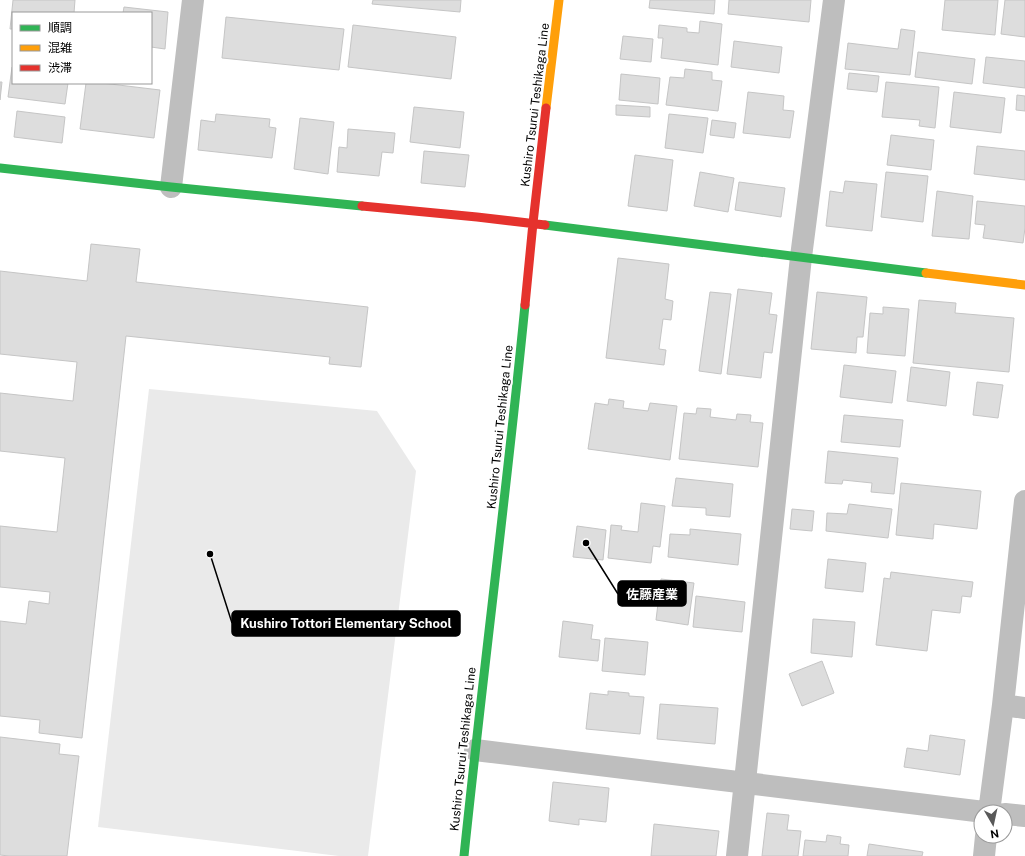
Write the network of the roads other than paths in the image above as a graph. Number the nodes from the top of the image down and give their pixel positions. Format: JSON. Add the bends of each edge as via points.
{"nodes":[{"id":1,"x":193,"y":0,"type":"edge"},
{"id":2,"x":559,"y":0,"type":"edge"},
{"id":3,"x":834,"y":0,"type":"edge"},
{"id":4,"x":0,"y":168,"type":"edge"},
{"id":5,"x":171,"y":187,"type":"junction"},
{"id":6,"x":533,"y":223,"type":"junction"},
{"id":7,"x":801,"y":257,"type":"junction"},
{"id":8,"x":1025,"y":285,"type":"edge"},
{"id":9,"x":1025,"y":501,"type":"edge"},
{"id":10,"x":1023,"y":546,"type":"edge"},
{"id":11,"x":1003,"y":706,"type":"junction"},
{"id":12,"x":1025,"y":708,"type":"edge"},
{"id":13,"x":475,"y":750,"type":"junction"},
{"id":14,"x":745,"y":783,"type":"junction"},
{"id":15,"x":990,"y":804,"type":"edge"},
{"id":16,"x":973,"y":811,"type":"edge"},
{"id":17,"x":1013,"y":815,"type":"edge"},
{"id":18,"x":1025,"y":816,"type":"edge"},
{"id":19,"x":985,"y":844,"type":"edge"},
{"id":20,"x":464,"y":856,"type":"edge"},
{"id":21,"x":737,"y":856,"type":"edge"},
{"id":22,"x":984,"y":856,"type":"edge"}],
"edges":[{"from":1,"to":5,"type":"street"},
{"from":2,"to":6,"type":"street","name":"Kushiro Tsurui Teshikaga Line"},
{"from":3,"to":7,"type":"street"},
{"from":4,"to":5,"type":"street"},
{"from":5,"to":6,"type":"street"},
{"from":6,"to":7,"type":"street"},
{"from":6,"to":13,"type":"street","name":"Kushiro Tsurui Teshikaga Line"},
{"from":7,"to":8,"type":"street"},
{"from":7,"to":14,"type":"street"},
{"from":9,"to":10,"type":"street"},
{"from":10,"to":11,"type":"street"},
{"from":11,"to":12,"type":"street"},
{"from":11,"to":15,"type":"street"},
{"from":13,"to":14,"type":"street"},
{"from":13,"to":20,"type":"street","name":"Kushiro Tsurui Teshikaga Line"},
{"from":14,"to":16,"type":"street"},
{"from":14,"to":21,"type":"street"},
{"from":17,"to":18,"type":"street"},
{"from":19,"to":22,"type":"street"}]}
